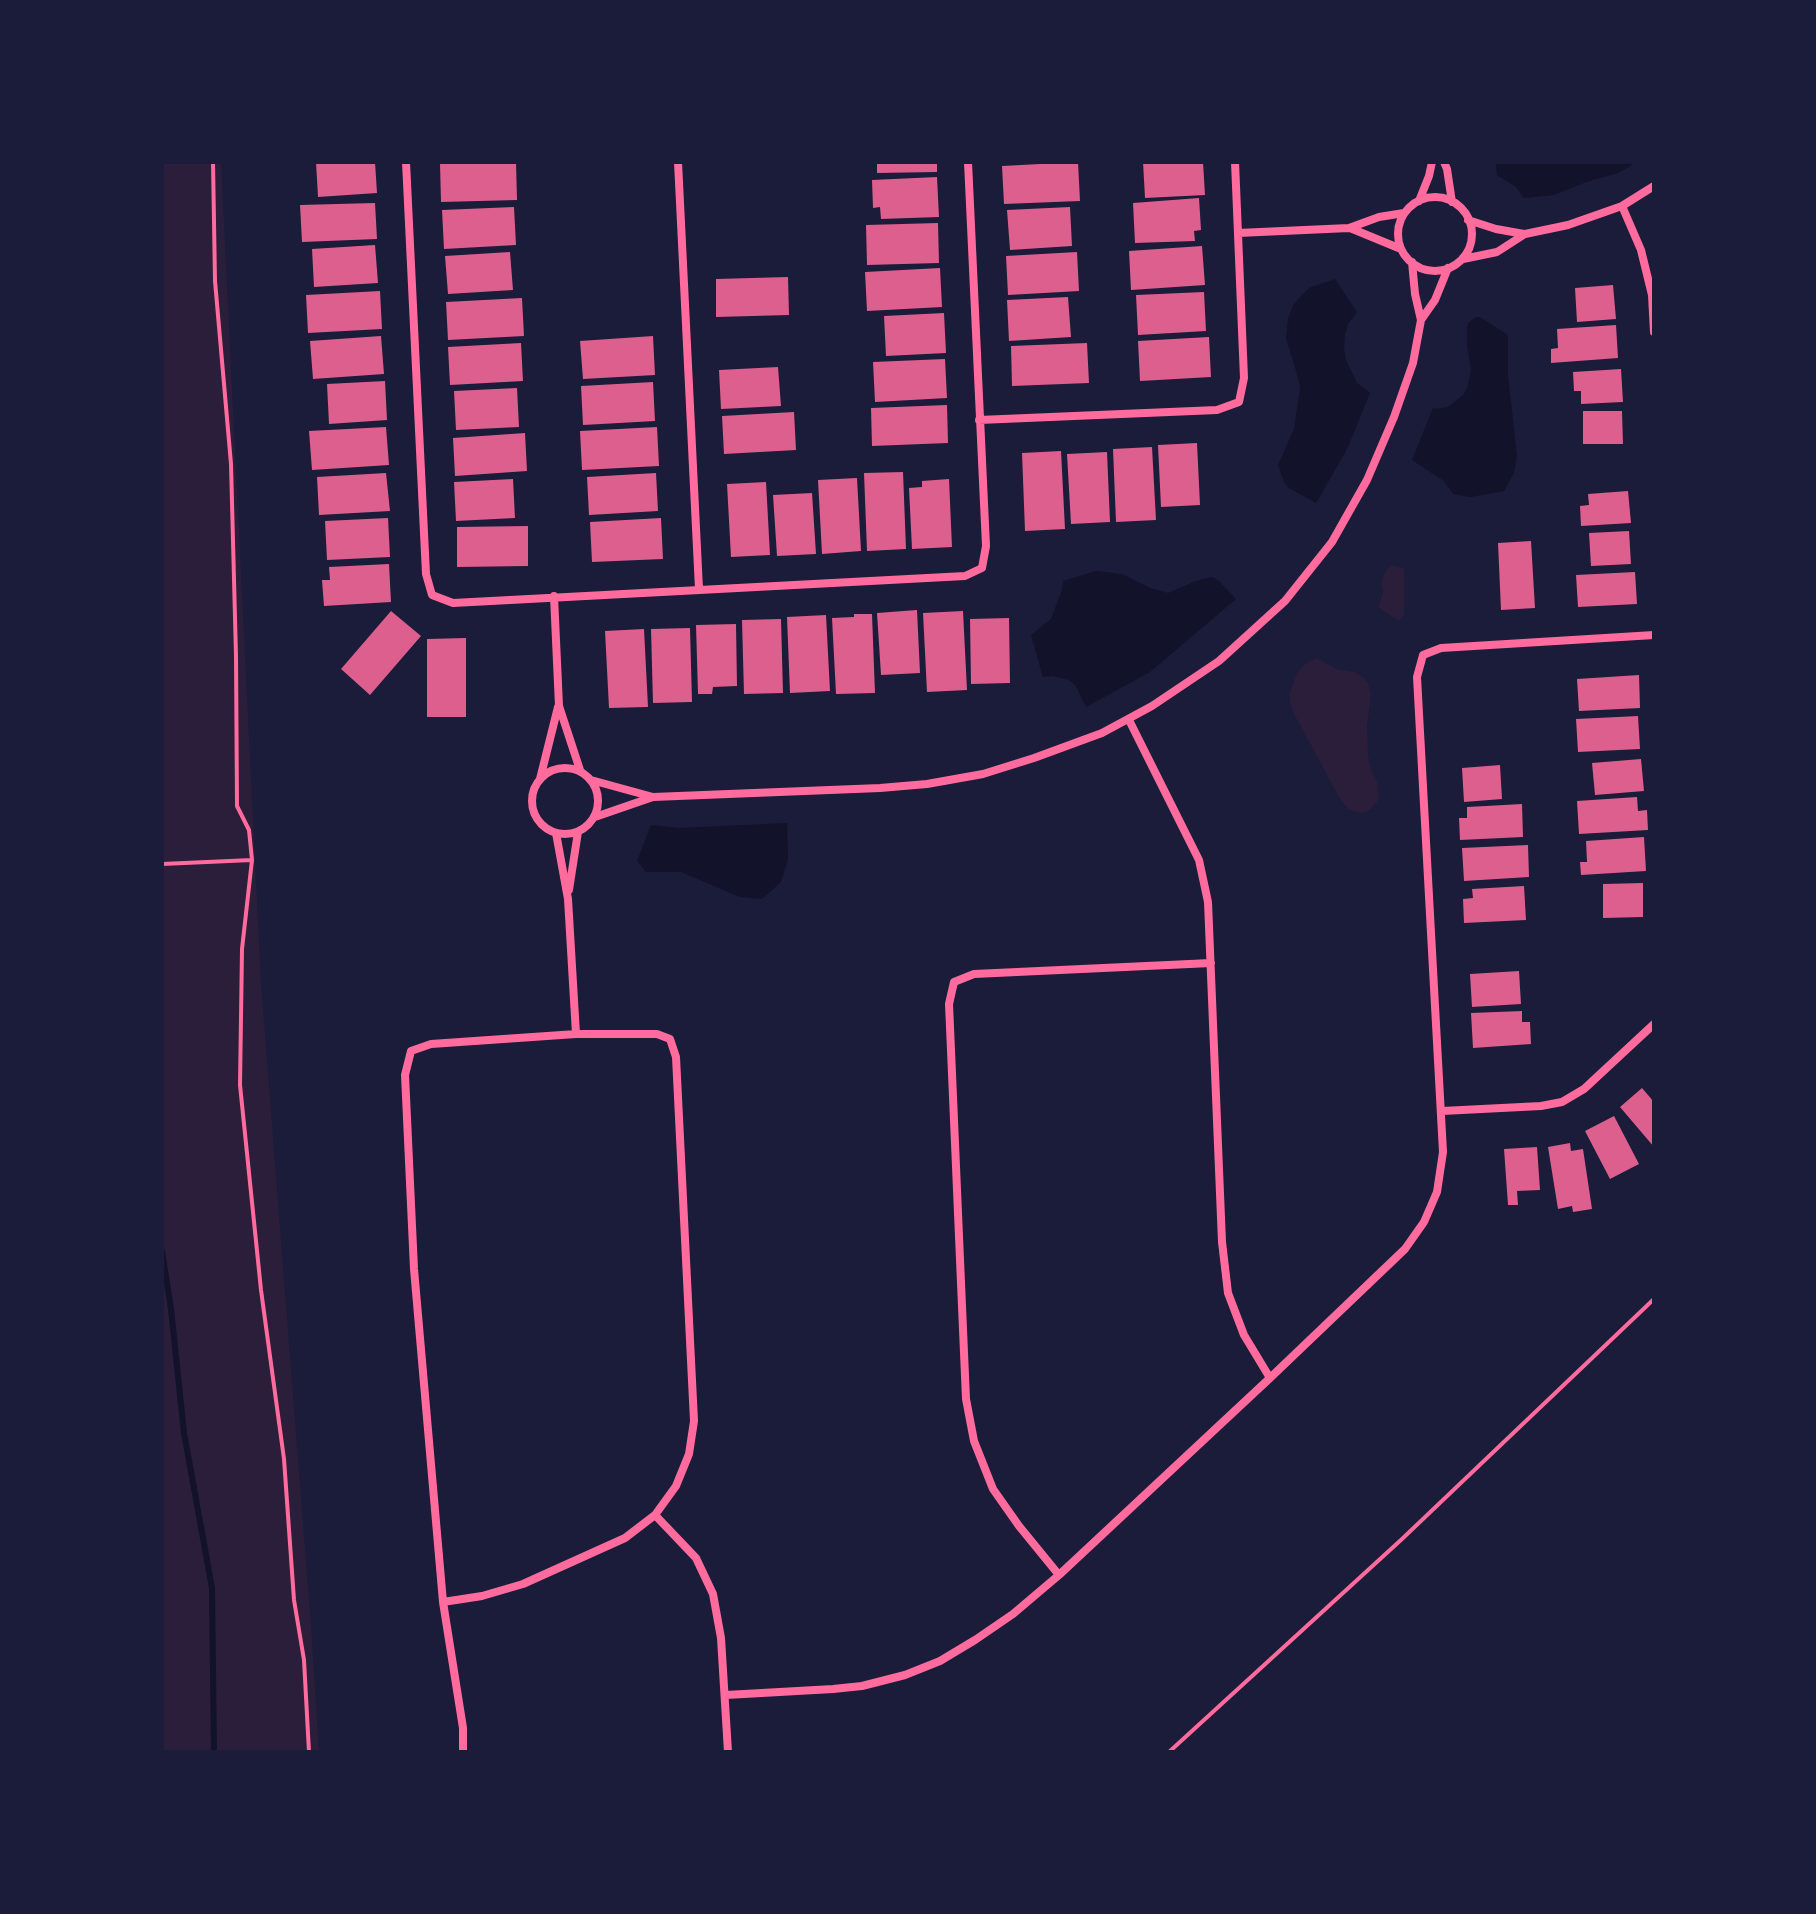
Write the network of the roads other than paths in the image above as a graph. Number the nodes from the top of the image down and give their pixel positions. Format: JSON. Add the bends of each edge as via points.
{"nodes":[{"id":1,"x":406,"y":162,"type":"edge"},
{"id":2,"x":678,"y":162,"type":"edge"},
{"id":3,"x":968,"y":162,"type":"edge"},
{"id":4,"x":1235,"y":162,"type":"edge"},
{"id":5,"x":1432,"y":162,"type":"edge"},
{"id":6,"x":1444,"y":162,"type":"edge"},
{"id":7,"x":1654,"y":186,"type":"edge"},
{"id":8,"x":1419,"y":201,"type":"junction"},
{"id":9,"x":1452,"y":202,"type":"junction"},
{"id":10,"x":1622,"y":206,"type":"junction"},
{"id":11,"x":1404,"y":213,"type":"junction"},
{"id":12,"x":1468,"y":220,"type":"junction"},
{"id":13,"x":1349,"y":228,"type":"junction"},
{"id":14,"x":1238,"y":233,"type":"junction"},
{"id":15,"x":1525,"y":234,"type":"junction"},
{"id":16,"x":1401,"y":249,"type":"junction"},
{"id":17,"x":1462,"y":259,"type":"junction"},
{"id":18,"x":1412,"y":262,"type":"junction"},
{"id":19,"x":1448,"y":268,"type":"junction"},
{"id":20,"x":1421,"y":320,"type":"junction"},
{"id":21,"x":1654,"y":332,"type":"edge"},
{"id":22,"x":979,"y":420,"type":"junction"},
{"id":23,"x":699,"y":589,"type":"junction"},
{"id":24,"x":554,"y":596,"type":"junction"},
{"id":25,"x":1654,"y":635,"type":"edge"},
{"id":26,"x":559,"y":706,"type":"junction"},
{"id":27,"x":1129,"y":720,"type":"junction"},
{"id":28,"x":580,"y":770,"type":"junction"},
{"id":29,"x":540,"y":780,"type":"junction"},
{"id":30,"x":591,"y":780,"type":"junction"},
{"id":31,"x":653,"y":797,"type":"junction"},
{"id":32,"x":595,"y":817,"type":"junction"},
{"id":33,"x":578,"y":832,"type":"junction"},
{"id":34,"x":556,"y":833,"type":"junction"},
{"id":35,"x":568,"y":899,"type":"junction"},
{"id":36,"x":1211,"y":963,"type":"junction"},
{"id":37,"x":1654,"y":1024,"type":"edge"},
{"id":38,"x":576,"y":1034,"type":"junction"},
{"id":39,"x":1442,"y":1111,"type":"junction"},
{"id":40,"x":1270,"y":1378,"type":"junction"},
{"id":41,"x":655,"y":1515,"type":"junction"},
{"id":42,"x":1059,"y":1575,"type":"junction"},
{"id":43,"x":443,"y":1602,"type":"junction"},
{"id":44,"x":726,"y":1695,"type":"junction"},
{"id":45,"x":463,"y":1752,"type":"edge"},
{"id":46,"x":728,"y":1752,"type":"edge"}],
"edges":[{"from":1,"to":24,"type":"street","via":[[426,574],[432,595],[453,603]]},
{"from":2,"to":23,"type":"street"},
{"from":3,"to":22,"type":"street"},
{"from":4,"to":14,"type":"street"},
{"from":5,"to":8,"type":"street"},
{"from":6,"to":9,"type":"street"},
{"from":7,"to":10,"type":"street"},
{"from":8,"to":9,"type":"street","via":[[1436,197]]},
{"from":8,"to":11,"type":"street"},
{"from":9,"to":12,"type":"street"},
{"from":10,"to":15,"type":"street"},
{"from":10,"to":21,"type":"street","via":[[1641,250]]},
{"from":11,"to":13,"type":"street"},
{"from":11,"to":16,"type":"street"},
{"from":12,"to":15,"type":"street"},
{"from":12,"to":17,"type":"street","via":[[1472,237]]},
{"from":13,"to":14,"type":"street"},
{"from":13,"to":16,"type":"street"},
{"from":14,"to":22,"type":"street","via":[[1244,378],[1239,402],[1217,410]]},
{"from":15,"to":17,"type":"street","via":[[1497,252]]},
{"from":16,"to":18,"type":"street"},
{"from":17,"to":19,"type":"street"},
{"from":18,"to":19,"type":"street","via":[[1430,271]]},
{"from":18,"to":20,"type":"street"},
{"from":19,"to":20,"type":"street"},
{"from":20,"to":27,"type":"street","via":[[1394,417],[1332,542],[1285,601],[1219,661]]},
{"from":22,"to":23,"type":"street","via":[[986,546],[982,568],[965,576]]},
{"from":23,"to":24,"type":"street"},
{"from":24,"to":26,"type":"street"},
{"from":25,"to":39,"type":"street","via":[[1441,648],[1423,655],[1417,677]]},
{"from":26,"to":28,"type":"street"},
{"from":26,"to":29,"type":"street"},
{"from":27,"to":31,"type":"street","via":[[1034,758],[927,784]]},
{"from":27,"to":36,"type":"street","via":[[1199,860],[1208,902]]},
{"from":28,"to":29,"type":"street","via":[[558,768]]},
{"from":28,"to":30,"type":"street"},
{"from":29,"to":34,"type":"street","via":[[533,811]]},
{"from":30,"to":31,"type":"street"},
{"from":30,"to":32,"type":"street","via":[[598,796]]},
{"from":31,"to":32,"type":"street"},
{"from":32,"to":33,"type":"street"},
{"from":33,"to":34,"type":"street"},
{"from":33,"to":35,"type":"street"},
{"from":34,"to":35,"type":"street"},
{"from":35,"to":38,"type":"street"},
{"from":36,"to":40,"type":"street","via":[[1228,1293],[1244,1335]]},
{"from":36,"to":42,"type":"street","via":[[974,974],[954,982],[949,1004],[966,1399],[974,1441],[993,1489]]},
{"from":37,"to":39,"type":"street","via":[[1584,1089],[1562,1102]]},
{"from":38,"to":41,"type":"street","via":[[657,1034],[670,1039],[676,1057],[694,1421],[685,1465]]},
{"from":38,"to":43,"type":"street","via":[[431,1044],[411,1051],[405,1075],[414,1269]]},
{"from":39,"to":40,"type":"street","via":[[1437,1192],[1424,1222],[1405,1249]]},
{"from":40,"to":42,"type":"street"},
{"from":41,"to":43,"type":"street","via":[[625,1538],[523,1584]]},
{"from":41,"to":44,"type":"street","via":[[696,1558],[713,1594]]},
{"from":42,"to":44,"type":"street","via":[[975,1640],[905,1675],[862,1686]]},
{"from":43,"to":45,"type":"street"},
{"from":44,"to":46,"type":"street"}]}
